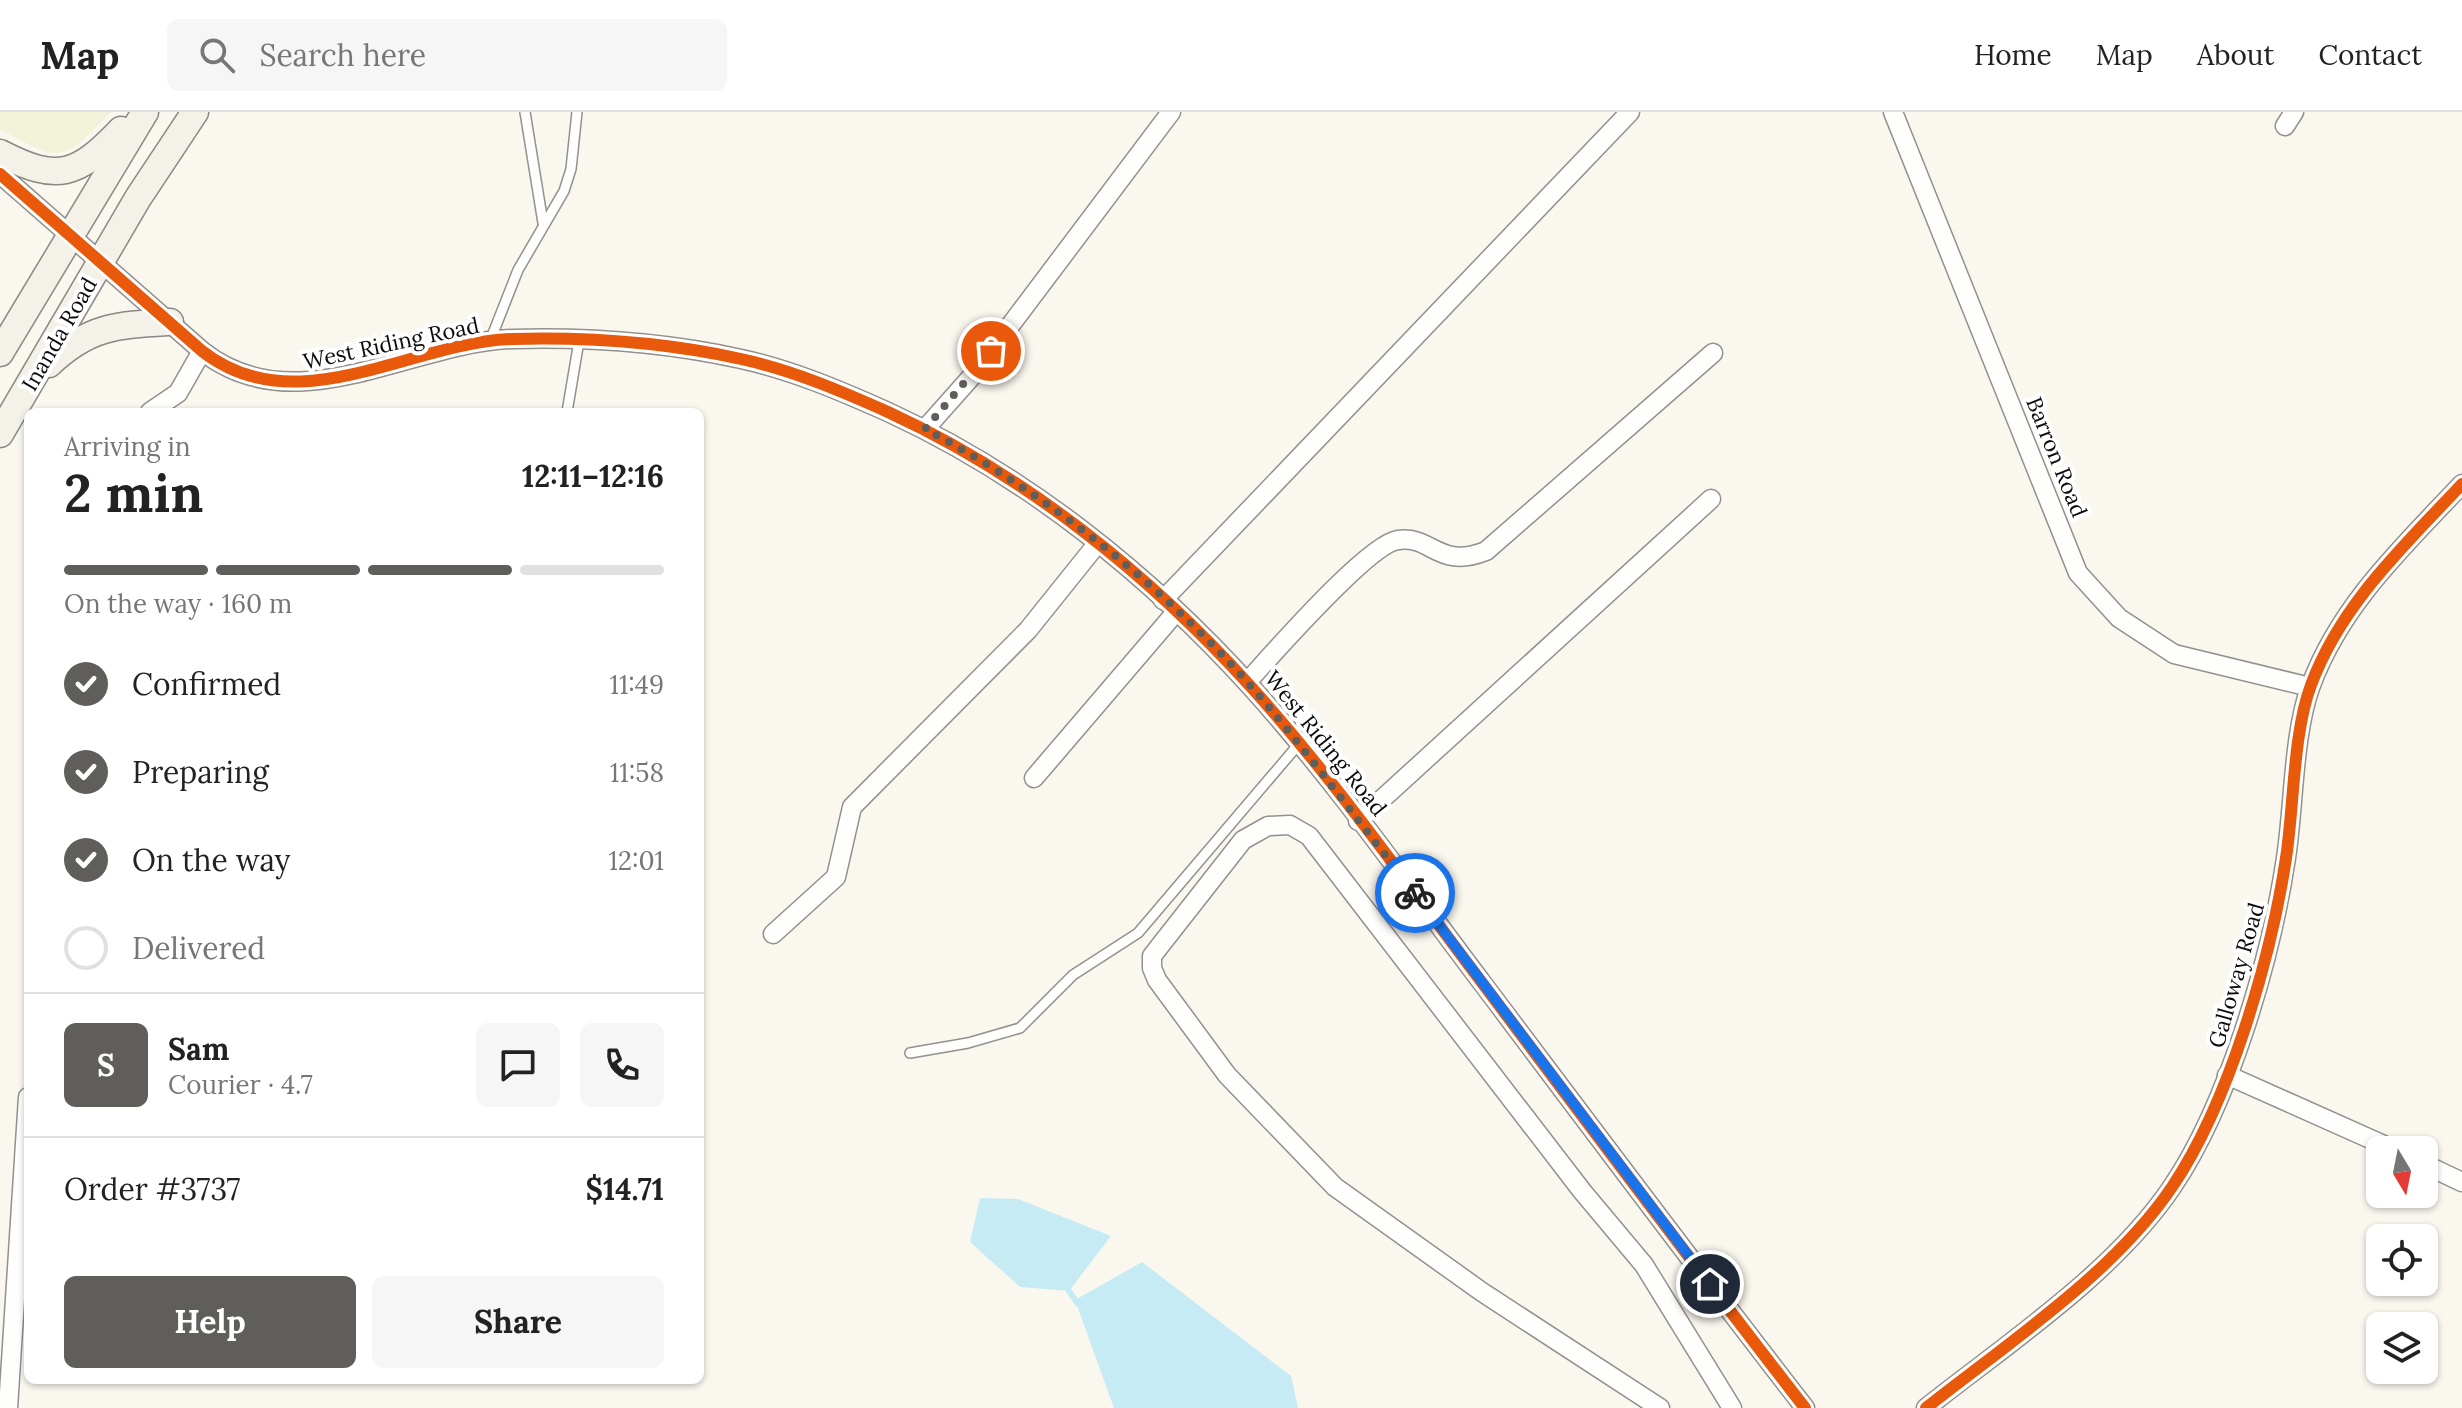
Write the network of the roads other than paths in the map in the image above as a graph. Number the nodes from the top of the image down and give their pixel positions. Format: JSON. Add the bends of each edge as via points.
{"nodes":[{"id":1,"x":138,"y":112,"type":"edge"},
{"id":2,"x":145,"y":112,"type":"edge"},
{"id":3,"x":195,"y":112,"type":"edge"},
{"id":4,"x":525,"y":112,"type":"edge"},
{"id":5,"x":577,"y":112,"type":"edge"},
{"id":6,"x":1171,"y":112,"type":"edge"},
{"id":7,"x":1630,"y":112,"type":"edge"},
{"id":8,"x":1893,"y":112,"type":"edge"},
{"id":9,"x":0,"y":153,"type":"edge"},
{"id":10,"x":0,"y":174,"type":"edge"},
{"id":11,"x":543,"y":223,"type":"junction"},
{"id":12,"x":70,"y":233,"type":"junction"},
{"id":13,"x":102,"y":261,"type":"junction"},
{"id":14,"x":170,"y":322,"type":"junction"},
{"id":15,"x":490,"y":341,"type":"junction"},
{"id":16,"x":579,"y":341,"type":"junction"},
{"id":17,"x":202,"y":351,"type":"junction"},
{"id":18,"x":0,"y":353,"type":"edge"},
{"id":19,"x":1713,"y":353,"type":"dead end"},
{"id":20,"x":30,"y":382,"type":"junction"},
{"id":21,"x":156,"y":408,"type":"edge"},
{"id":22,"x":568,"y":408,"type":"edge"},
{"id":23,"x":925,"y":429,"type":"junction"},
{"id":24,"x":0,"y":434,"type":"edge"},
{"id":25,"x":2462,"y":484,"type":"edge"},
{"id":26,"x":1711,"y":499,"type":"dead end"},
{"id":27,"x":1097,"y":544,"type":"junction"},
{"id":28,"x":1169,"y":606,"type":"junction"},
{"id":29,"x":1247,"y":682,"type":"junction"},
{"id":30,"x":2310,"y":687,"type":"junction"},
{"id":31,"x":1298,"y":745,"type":"junction"},
{"id":32,"x":1034,"y":778,"type":"dead end"},
{"id":33,"x":1358,"y":821,"type":"junction"},
{"id":34,"x":773,"y":934,"type":"dead end"},
{"id":35,"x":910,"y":1053,"type":"dead end"},
{"id":36,"x":2227,"y":1075,"type":"junction"},
{"id":37,"x":2366,"y":1137,"type":"edge"},
{"id":38,"x":24,"y":1165,"type":"edge"},
{"id":39,"x":2438,"y":1171,"type":"edge"},
{"id":40,"x":2462,"y":1182,"type":"edge"},
{"id":41,"x":8,"y":1408,"type":"edge"},
{"id":42,"x":1660,"y":1408,"type":"edge"},
{"id":43,"x":1732,"y":1408,"type":"edge"},
{"id":44,"x":1805,"y":1408,"type":"edge"},
{"id":45,"x":1926,"y":1408,"type":"edge"}],
"edges":[{"from":1,"to":9,"type":"main road","via":[[93,160],[75,170],[45,171]]},
{"from":2,"to":12,"type":"main road","name":"Inanda Road"},
{"from":3,"to":13,"type":"main road","name":"Inanda Road"},
{"from":4,"to":11,"type":"lane"},
{"from":5,"to":11,"type":"lane","via":[[567,180]]},
{"from":6,"to":23,"type":"street","via":[[973,375]]},
{"from":7,"to":28,"type":"street"},
{"from":8,"to":30,"type":"street","name":"Barron Road","via":[[2078,573],[2119,618],[2174,654]]},
{"from":10,"to":12,"type":"street","name":"West Riding Road"},
{"from":11,"to":15,"type":"lane"},
{"from":12,"to":13,"type":"street","name":"West Riding Road"},
{"from":12,"to":18,"type":"main road","name":"Inanda Road"},
{"from":13,"to":14,"type":"street","name":"West Riding Road"},
{"from":13,"to":20,"type":"main road","name":"Inanda Road"},
{"from":14,"to":17,"type":"street","name":"West Riding Road"},
{"from":14,"to":20,"type":"main road","via":[[122,325],[83,337]]},
{"from":15,"to":16,"type":"street","name":"West Riding Road"},
{"from":15,"to":17,"type":"street","name":"West Riding Road","via":[[305,383],[250,377]]},
{"from":16,"to":22,"type":"lane"},
{"from":16,"to":23,"type":"street","name":"West Riding Road","via":[[693,349],[748,360]]},
{"from":17,"to":21,"type":"street","via":[[178,393]]},
{"from":19,"to":29,"type":"street","via":[[1486,551],[1454,558],[1410,540],[1381,547]]},
{"from":20,"to":24,"type":"main road","name":"Inanda Road"},
{"from":23,"to":27,"type":"street","name":"West Riding Road","via":[[1003,473]]},
{"from":25,"to":30,"type":"street","name":"Galloway Road","via":[[2350,610]]},
{"from":26,"to":33,"type":"street"},
{"from":27,"to":28,"type":"street","name":"West Riding Road"},
{"from":27,"to":34,"type":"street","via":[[1028,630],[852,807],[836,877]]},
{"from":28,"to":29,"type":"street","name":"West Riding Road"},
{"from":28,"to":32,"type":"street"},
{"from":29,"to":31,"type":"street","name":"West Riding Road"},
{"from":30,"to":36,"type":"street","name":"Galloway Road","via":[[2279,899]]},
{"from":31,"to":33,"type":"street","name":"West Riding Road"},
{"from":31,"to":35,"type":"lane","via":[[1138,933],[1073,975],[1020,1028]]},
{"from":33,"to":44,"type":"street","name":"West Riding Road"},
{"from":36,"to":37,"type":"street"},
{"from":36,"to":45,"type":"street","name":"Galloway Road","via":[[2188,1161],[2156,1210],[2082,1283]]},
{"from":38,"to":41,"type":"street"},
{"from":39,"to":40,"type":"street"},
{"from":42,"to":43,"type":"street","via":[[1456,1275],[1335,1187],[1227,1075],[1157,980],[1152,956],[1243,840],[1257,830],[1283,825],[1309,836],[1644,1265]]}]}
